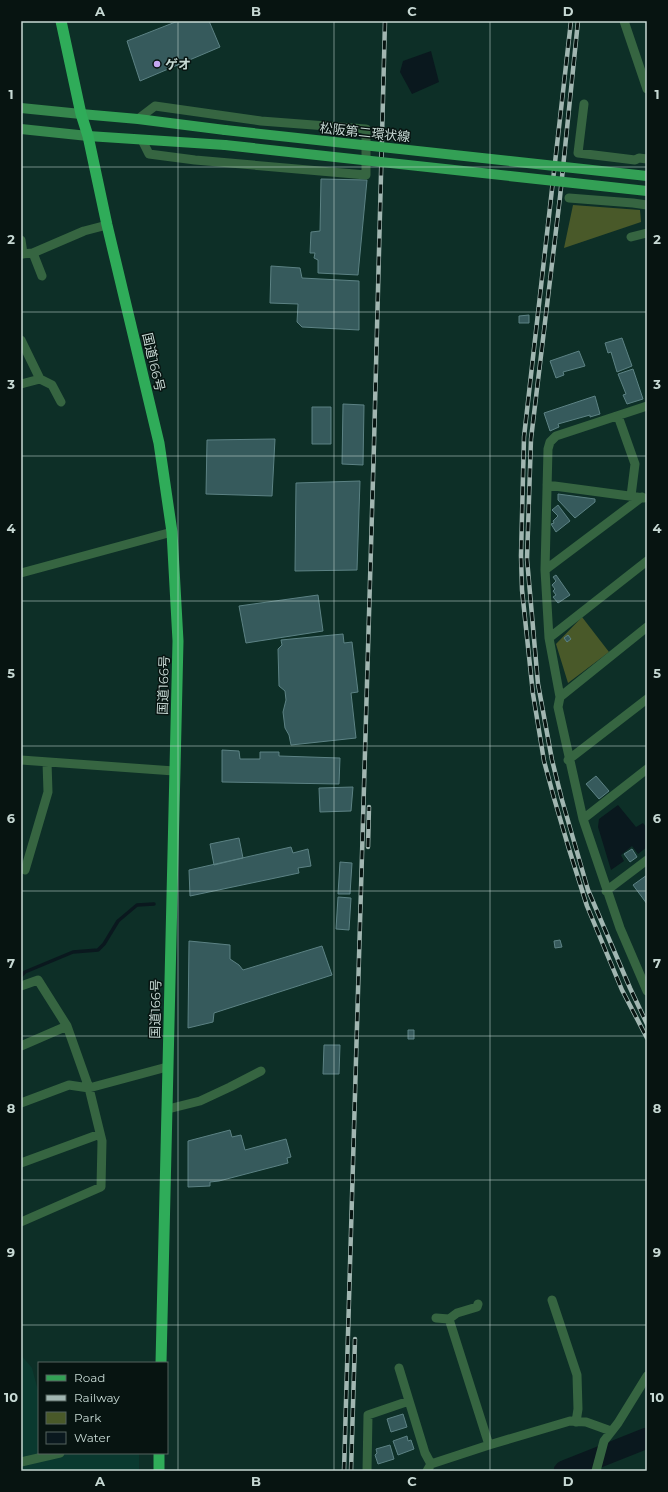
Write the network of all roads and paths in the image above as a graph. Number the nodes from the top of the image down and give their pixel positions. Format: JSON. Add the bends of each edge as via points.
{"nodes":[{"id":1,"x":61,"y":21,"type":"edge"},
{"id":2,"x":624,"y":21,"type":"edge"},
{"id":3,"x":647,"y":89,"type":"edge"},
{"id":4,"x":584,"y":104,"type":"dead end"},
{"id":5,"x":21,"y":108,"type":"edge"},
{"id":6,"x":81,"y":114,"type":"junction"},
{"id":7,"x":138,"y":119,"type":"junction"},
{"id":8,"x":21,"y":129,"type":"edge"},
{"id":9,"x":88,"y":136,"type":"junction"},
{"id":10,"x":142,"y":140,"type":"junction"},
{"id":11,"x":647,"y":159,"type":"edge"},
{"id":12,"x":647,"y":176,"type":"edge"},
{"id":13,"x":647,"y":191,"type":"edge"},
{"id":14,"x":569,"y":198,"type":"dead end"},
{"id":15,"x":646,"y":207,"type":"edge"},
{"id":16,"x":107,"y":225,"type":"junction"},
{"id":17,"x":647,"y":233,"type":"edge"},
{"id":18,"x":631,"y":237,"type":"dead end"},
{"id":19,"x":21,"y":240,"type":"edge"},
{"id":20,"x":33,"y":253,"type":"junction"},
{"id":21,"x":22,"y":254,"type":"edge"},
{"id":22,"x":42,"y":276,"type":"dead end"},
{"id":23,"x":21,"y":340,"type":"edge"},
{"id":24,"x":40,"y":379,"type":"junction"},
{"id":25,"x":21,"y":384,"type":"edge"},
{"id":26,"x":61,"y":402,"type":"dead end"},
{"id":27,"x":647,"y":406,"type":"edge"},
{"id":28,"x":618,"y":416,"type":"junction"},
{"id":29,"x":546,"y":485,"type":"junction"},
{"id":30,"x":631,"y":496,"type":"junction"},
{"id":31,"x":645,"y":498,"type":"edge"},
{"id":32,"x":172,"y":532,"type":"junction"},
{"id":33,"x":647,"y":561,"type":"edge"},
{"id":34,"x":545,"y":570,"type":"junction"},
{"id":35,"x":21,"y":573,"type":"edge"},
{"id":36,"x":647,"y":627,"type":"edge"},
{"id":37,"x":549,"y":638,"type":"junction"},
{"id":38,"x":560,"y":697,"type":"junction"},
{"id":39,"x":647,"y":699,"type":"edge"},
{"id":40,"x":21,"y":760,"type":"edge"},
{"id":41,"x":568,"y":760,"type":"junction"},
{"id":42,"x":47,"y":762,"type":"junction"},
{"id":43,"x":647,"y":769,"type":"edge"},
{"id":44,"x":174,"y":771,"type":"junction"},
{"id":45,"x":583,"y":819,"type":"junction"},
{"id":46,"x":647,"y":860,"type":"edge"},
{"id":47,"x":25,"y":870,"type":"dead end"},
{"id":48,"x":606,"y":891,"type":"junction"},
{"id":49,"x":21,"y":986,"type":"edge"},
{"id":50,"x":647,"y":991,"type":"edge"},
{"id":51,"x":68,"y":1026,"type":"junction"},
{"id":52,"x":21,"y":1046,"type":"edge"},
{"id":53,"x":167,"y":1067,"type":"junction"},
{"id":54,"x":261,"y":1071,"type":"dead end"},
{"id":55,"x":89,"y":1088,"type":"junction"},
{"id":56,"x":21,"y":1103,"type":"edge"},
{"id":57,"x":168,"y":1109,"type":"junction"},
{"id":58,"x":100,"y":1134,"type":"junction"},
{"id":59,"x":21,"y":1163,"type":"edge"},
{"id":60,"x":21,"y":1222,"type":"edge"},
{"id":61,"x":552,"y":1300,"type":"dead end"},
{"id":62,"x":478,"y":1304,"type":"dead end"},
{"id":63,"x":436,"y":1318,"type":"dead end"},
{"id":64,"x":449,"y":1319,"type":"junction"},
{"id":65,"x":160,"y":1362,"type":"edge"},
{"id":66,"x":399,"y":1368,"type":"dead end"},
{"id":67,"x":647,"y":1376,"type":"edge"},
{"id":68,"x":409,"y":1401,"type":"junction"},
{"id":69,"x":576,"y":1422,"type":"junction"},
{"id":70,"x":611,"y":1431,"type":"junction"},
{"id":71,"x":490,"y":1445,"type":"junction"},
{"id":72,"x":56,"y":1454,"type":"edge"},
{"id":73,"x":159,"y":1454,"type":"edge"},
{"id":74,"x":21,"y":1462,"type":"edge"},
{"id":75,"x":429,"y":1468,"type":"edge"},
{"id":76,"x":596,"y":1470,"type":"edge"},
{"id":77,"x":159,"y":1471,"type":"edge"},
{"id":78,"x":367,"y":1471,"type":"edge"}],
"edges":[{"from":1,"to":6,"type":"highway","name":"国道166号"},
{"from":2,"to":3,"type":"street"},
{"from":4,"to":11,"type":"street","via":[[578,153]]},
{"from":5,"to":6,"type":"main road"},
{"from":6,"to":7,"type":"main road","name":"松阪第二環状線"},
{"from":6,"to":9,"type":"highway","name":"国道166号"},
{"from":7,"to":10,"type":"street","via":[[155,106],[261,121],[366,129],[366,175],[149,154]]},
{"from":7,"to":12,"type":"main road","name":"松阪第二環状線","bridge":true},
{"from":8,"to":9,"type":"main road"},
{"from":9,"to":10,"type":"main road"},
{"from":9,"to":16,"type":"highway","name":"国道166号"},
{"from":10,"to":13,"type":"main road","bridge":true,"via":[[225,145]]},
{"from":14,"to":15,"type":"street","via":[[633,203]]},
{"from":16,"to":20,"type":"street","via":[[84,231]]},
{"from":16,"to":32,"type":"highway","name":"国道166号","via":[[159,443]]},
{"from":17,"to":18,"type":"street"},
{"from":19,"to":21,"type":"street"},
{"from":20,"to":21,"type":"street"},
{"from":20,"to":22,"type":"street"},
{"from":23,"to":24,"type":"street"},
{"from":24,"to":25,"type":"street"},
{"from":24,"to":26,"type":"street","via":[[52,385]]},
{"from":27,"to":28,"type":"street"},
{"from":28,"to":29,"type":"street","via":[[556,436],[548,449]]},
{"from":28,"to":30,"type":"street","via":[[635,464]]},
{"from":29,"to":30,"type":"street"},
{"from":29,"to":34,"type":"street"},
{"from":30,"to":31,"type":"street"},
{"from":31,"to":34,"type":"street"},
{"from":32,"to":35,"type":"street"},
{"from":32,"to":44,"type":"highway","name":"国道166号","via":[[178,640]]},
{"from":33,"to":37,"type":"street"},
{"from":34,"to":37,"type":"street"},
{"from":36,"to":38,"type":"street"},
{"from":37,"to":38,"type":"street"},
{"from":38,"to":41,"type":"street","via":[[558,707]]},
{"from":39,"to":41,"type":"street"},
{"from":40,"to":42,"type":"street"},
{"from":41,"to":45,"type":"street"},
{"from":42,"to":44,"type":"street"},
{"from":42,"to":47,"type":"street","via":[[48,792]]},
{"from":43,"to":45,"type":"street"},
{"from":44,"to":53,"type":"highway","name":"国道166号"},
{"from":45,"to":48,"type":"street"},
{"from":46,"to":48,"type":"street"},
{"from":48,"to":50,"type":"street"},
{"from":49,"to":51,"type":"street","via":[[38,980]]},
{"from":51,"to":52,"type":"street"},
{"from":51,"to":55,"type":"street"},
{"from":53,"to":55,"type":"street"},
{"from":53,"to":57,"type":"highway","name":"国道166号"},
{"from":54,"to":57,"type":"street","via":[[200,1101]]},
{"from":55,"to":56,"type":"street","via":[[70,1085]]},
{"from":55,"to":58,"type":"street"},
{"from":57,"to":65,"type":"highway","name":"国道166号"},
{"from":58,"to":59,"type":"street"},
{"from":58,"to":60,"type":"street","via":[[101,1187]]},
{"from":61,"to":69,"type":"street","via":[[577,1375]]},
{"from":62,"to":64,"type":"street","via":[[477,1307],[457,1313]]},
{"from":63,"to":64,"type":"street"},
{"from":64,"to":71,"type":"street"},
{"from":66,"to":68,"type":"street"},
{"from":67,"to":70,"type":"street"},
{"from":68,"to":75,"type":"street"},
{"from":68,"to":78,"type":"street","via":[[368,1415]]},
{"from":69,"to":70,"type":"street","via":[[586,1422]]},
{"from":69,"to":71,"type":"street","via":[[570,1421]]},
{"from":70,"to":76,"type":"street","via":[[603,1446]]},
{"from":71,"to":75,"type":"street"},
{"from":72,"to":74,"type":"street"},
{"from":73,"to":77,"type":"highway"}]}
